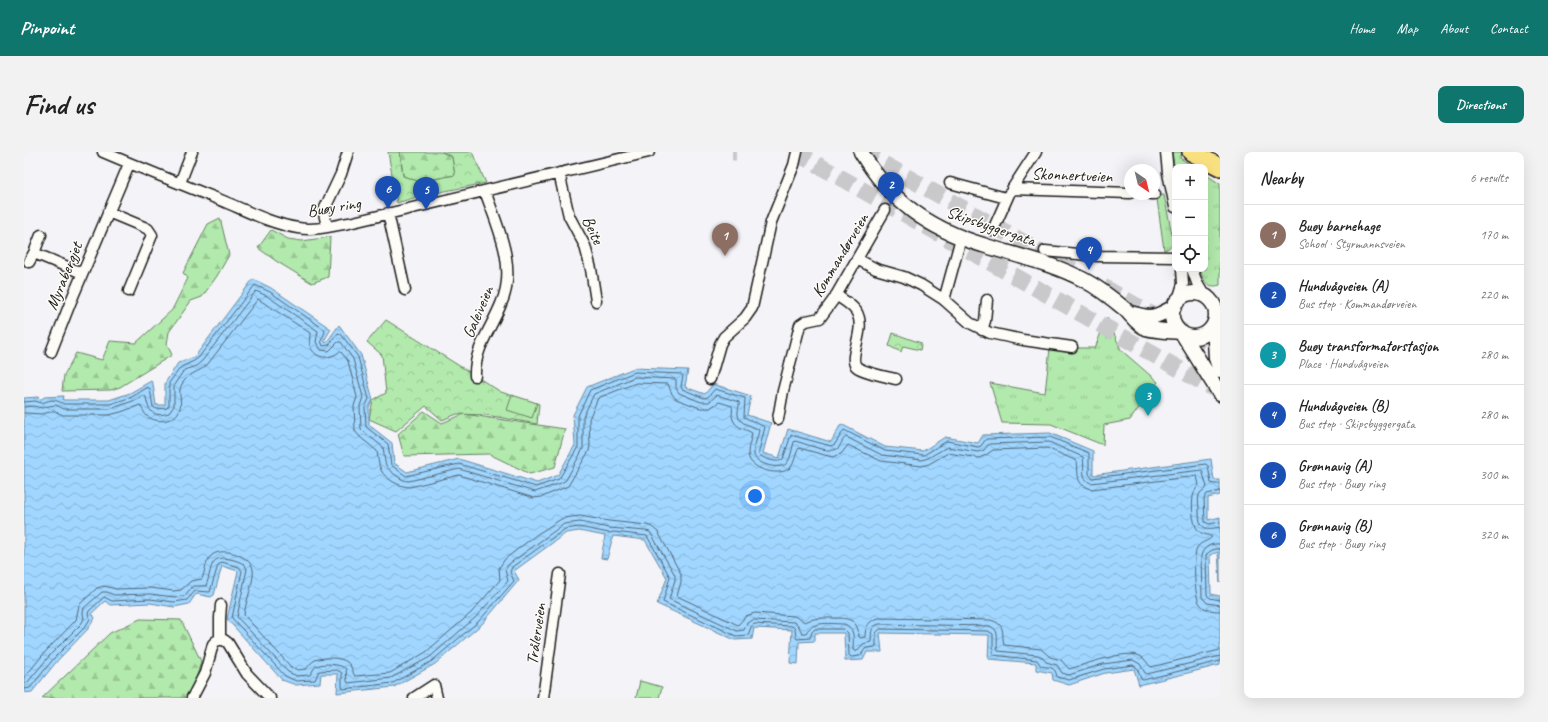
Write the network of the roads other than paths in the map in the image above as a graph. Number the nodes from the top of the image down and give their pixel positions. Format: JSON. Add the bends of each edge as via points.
{"nodes":[{"id":1,"x":104,"y":152,"type":"edge"},
{"id":2,"x":192,"y":152,"type":"edge"},
{"id":3,"x":348,"y":152,"type":"edge"},
{"id":4,"x":649,"y":152,"type":"edge"},
{"id":5,"x":797,"y":152,"type":"edge"},
{"id":6,"x":860,"y":152,"type":"edge"},
{"id":7,"x":1036,"y":152,"type":"edge"},
{"id":8,"x":1166,"y":152,"type":"edge"},
{"id":9,"x":1191,"y":152,"type":"edge"},
{"id":10,"x":1214,"y":152,"type":"edge"},
{"id":11,"x":1220,"y":155,"type":"edge"},
{"id":12,"x":129,"y":164,"type":"junction"},
{"id":13,"x":1220,"y":167,"type":"edge"},
{"id":14,"x":559,"y":173,"type":"junction"},
{"id":15,"x":180,"y":183,"type":"junction"},
{"id":16,"x":950,"y":183,"type":"dead end"},
{"id":17,"x":1012,"y":188,"type":"junction"},
{"id":18,"x":485,"y":191,"type":"junction"},
{"id":19,"x":1124,"y":193,"type":"edge"},
{"id":20,"x":1006,"y":198,"type":"junction"},
{"id":21,"x":1174,"y":200,"type":"edge"},
{"id":22,"x":885,"y":210,"type":"dead end"},
{"id":23,"x":108,"y":212,"type":"junction"},
{"id":24,"x":388,"y":213,"type":"junction"},
{"id":25,"x":326,"y":227,"type":"junction"},
{"id":26,"x":993,"y":230,"type":"dead end"},
{"id":27,"x":41,"y":235,"type":"dead end"},
{"id":28,"x":961,"y":238,"type":"junction"},
{"id":29,"x":1045,"y":251,"type":"dead end"},
{"id":30,"x":1172,"y":257,"type":"edge"},
{"id":31,"x":857,"y":259,"type":"junction"},
{"id":32,"x":1182,"y":272,"type":"edge"},
{"id":33,"x":1193,"y":272,"type":"edge"},
{"id":34,"x":82,"y":273,"type":"junction"},
{"id":35,"x":405,"y":290,"type":"dead end"},
{"id":36,"x":129,"y":291,"type":"dead end"},
{"id":37,"x":836,"y":295,"type":"junction"},
{"id":38,"x":1210,"y":296,"type":"edge"},
{"id":39,"x":944,"y":300,"type":"junction"},
{"id":40,"x":987,"y":300,"type":"dead end"},
{"id":41,"x":596,"y":301,"type":"dead end"},
{"id":42,"x":1176,"y":304,"type":"junction"},
{"id":43,"x":1128,"y":312,"type":"junction"},
{"id":44,"x":1217,"y":319,"type":"edge"},
{"id":45,"x":982,"y":330,"type":"junction"},
{"id":46,"x":1181,"y":333,"type":"junction"},
{"id":47,"x":1072,"y":347,"type":"dead end"},
{"id":48,"x":51,"y":352,"type":"dead end"},
{"id":49,"x":1220,"y":370,"type":"edge"},
{"id":50,"x":475,"y":376,"type":"dead end"},
{"id":51,"x":710,"y":379,"type":"dead end"},
{"id":52,"x":896,"y":379,"type":"dead end"},
{"id":53,"x":1220,"y":394,"type":"edge"},
{"id":54,"x":778,"y":419,"type":"dead end"},
{"id":55,"x":560,"y":574,"type":"dead end"},
{"id":56,"x":221,"y":605,"type":"dead end"},
{"id":57,"x":220,"y":640,"type":"junction"},
{"id":58,"x":415,"y":697,"type":"edge"},
{"id":59,"x":192,"y":698,"type":"edge"},
{"id":60,"x":270,"y":698,"type":"edge"},
{"id":61,"x":437,"y":698,"type":"edge"},
{"id":62,"x":543,"y":698,"type":"edge"}],
"edges":[{"from":1,"to":12,"type":"street","name":"Buøy ring"},
{"from":2,"to":15,"type":"street"},
{"from":3,"to":25,"type":"street","via":[[325,208]]},
{"from":4,"to":14,"type":"street","name":"Buøy ring"},
{"from":5,"to":51,"type":"street","via":[[771,222],[752,308],[724,337]]},
{"from":6,"to":28,"type":"main road","name":"Skipsbyggergata","via":[[883,184],[907,208],[933,225]]},
{"from":7,"to":17,"type":"street","name":"Skonnertveien"},
{"from":8,"to":21,"type":"street"},
{"from":9,"to":13,"type":"highway"},
{"from":10,"to":11,"type":"highway"},
{"from":12,"to":15,"type":"street","name":"Buøy ring"},
{"from":12,"to":23,"type":"street","name":"Myrabergjet"},
{"from":14,"to":18,"type":"street","name":"Buøy ring"},
{"from":14,"to":41,"type":"street","name":"Beite","via":[[569,216],[585,246]]},
{"from":15,"to":25,"type":"street","name":"Buøy ring","via":[[283,224],[310,229]]},
{"from":16,"to":20,"type":"street"},
{"from":17,"to":19,"type":"street","name":"Skonnertveien"},
{"from":17,"to":20,"type":"street","name":"Skonnertveien"},
{"from":18,"to":24,"type":"street","name":"Buøy ring"},
{"from":18,"to":50,"type":"street","name":"Galeiveien","via":[[504,248],[507,265],[506,289],[476,358]]},
{"from":20,"to":26,"type":"street","name":"Skonnertveien"},
{"from":22,"to":31,"type":"street","name":"Kommandørveien"},
{"from":23,"to":34,"type":"street","name":"Myrabergjet"},
{"from":23,"to":36,"type":"street","via":[[148,229],[152,235]]},
{"from":24,"to":25,"type":"street","name":"Buøy ring"},
{"from":24,"to":35,"type":"street"},
{"from":27,"to":34,"type":"street","via":[[32,257]]},
{"from":28,"to":39,"type":"street"},
{"from":28,"to":43,"type":"main road","name":"Skipsbyggergata","via":[[1063,269],[1095,286]]},
{"from":29,"to":30,"type":"street","via":[[1099,256]]},
{"from":31,"to":37,"type":"street","name":"Kommandørveien"},
{"from":31,"to":39,"type":"street","via":[[876,269],[911,280]]},
{"from":32,"to":42,"type":"street","via":[[1183,284]]},
{"from":33,"to":38,"type":"street","via":[[1197,283]]},
{"from":34,"to":48,"type":"street","name":"Myrabergjet"},
{"from":37,"to":52,"type":"street","via":[[852,306],[860,319],[861,328],[854,363],[860,368]]},
{"from":37,"to":54,"type":"street","name":"Kommandørveien","via":[[820,318],[800,325]]},
{"from":38,"to":42,"type":"main road","via":[[1190,294]]},
{"from":38,"to":44,"type":"main road"},
{"from":39,"to":45,"type":"street"},
{"from":40,"to":45,"type":"street"},
{"from":42,"to":43,"type":"main road","name":"Skipsbyggergata","via":[[1153,318]]},
{"from":42,"to":46,"type":"main road","via":[[1172,315],[1173,322]]},
{"from":43,"to":46,"type":"main road","name":"Skipsbyggergata","via":[[1146,328]]},
{"from":44,"to":46,"type":"main road","via":[[1204,335],[1189,337]]},
{"from":44,"to":49,"type":"main road","via":[[1216,358]]},
{"from":45,"to":47,"type":"street","via":[[1022,340]]},
{"from":46,"to":53,"type":"main road"},
{"from":55,"to":62,"type":"street","name":"Trålerveien"},
{"from":56,"to":57,"type":"street"},
{"from":57,"to":59,"type":"street","via":[[213,644],[205,673]]},
{"from":57,"to":60,"type":"street","via":[[228,643],[247,674]]},
{"from":58,"to":61,"type":"street","via":[[434,686]]}]}
